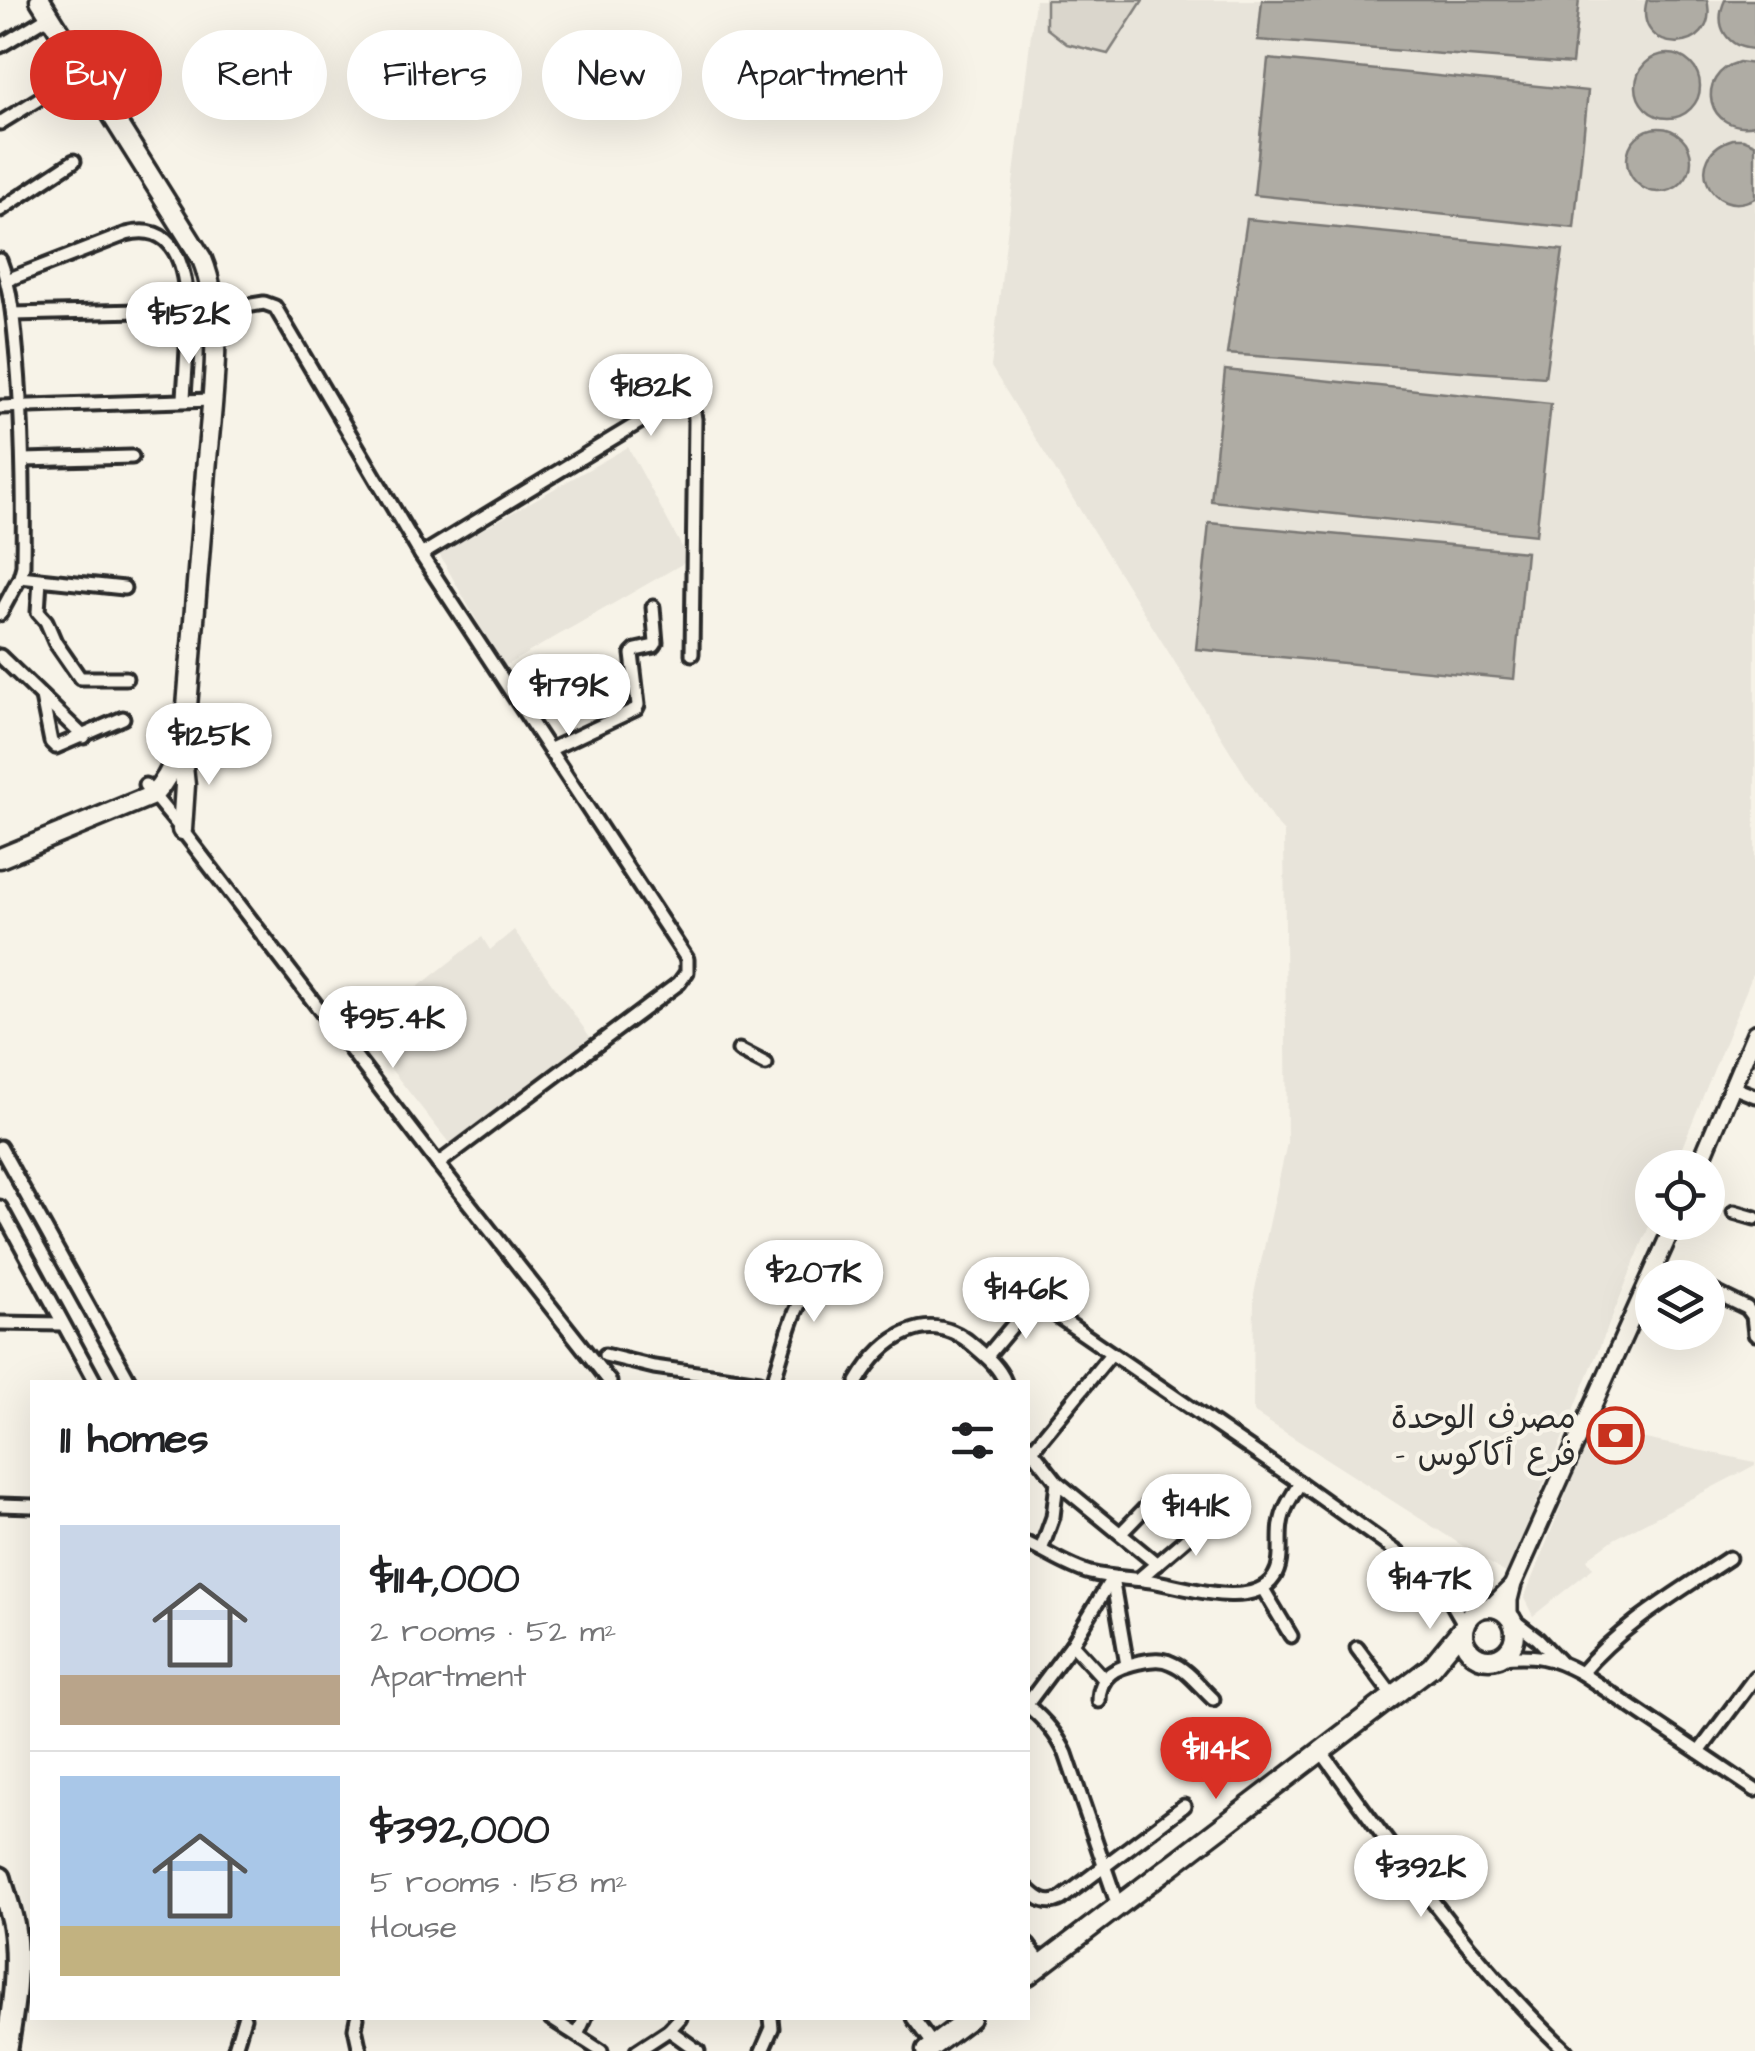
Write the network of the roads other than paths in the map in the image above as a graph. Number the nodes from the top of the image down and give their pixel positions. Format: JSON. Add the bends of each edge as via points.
{"nodes":[{"id":1,"x":45,"y":8,"type":"edge"},
{"id":2,"x":59,"y":30,"type":"edge"},
{"id":3,"x":0,"y":46,"type":"edge"},
{"id":4,"x":30,"y":104,"type":"edge"},
{"id":5,"x":115,"y":120,"type":"edge"},
{"id":6,"x":0,"y":123,"type":"edge"},
{"id":7,"x":74,"y":161,"type":"dead end"},
{"id":8,"x":0,"y":210,"type":"edge"},
{"id":9,"x":0,"y":260,"type":"edge"},
{"id":10,"x":7,"y":280,"type":"junction"},
{"id":11,"x":215,"y":311,"type":"junction"},
{"id":12,"x":139,"y":312,"type":"dead end"},
{"id":13,"x":13,"y":314,"type":"junction"},
{"id":14,"x":184,"y":400,"type":"junction"},
{"id":15,"x":212,"y":400,"type":"junction"},
{"id":16,"x":21,"y":404,"type":"junction"},
{"id":17,"x":0,"y":407,"type":"edge"},
{"id":18,"x":132,"y":457,"type":"dead end"},
{"id":19,"x":24,"y":460,"type":"junction"},
{"id":20,"x":421,"y":555,"type":"junction"},
{"id":21,"x":20,"y":577,"type":"junction"},
{"id":22,"x":40,"y":580,"type":"junction"},
{"id":23,"x":124,"y":588,"type":"dead end"},
{"id":24,"x":653,"y":608,"type":"dead end"},
{"id":25,"x":0,"y":614,"type":"edge"},
{"id":26,"x":692,"y":654,"type":"dead end"},
{"id":27,"x":0,"y":656,"type":"edge"},
{"id":28,"x":126,"y":678,"type":"dead end"},
{"id":29,"x":42,"y":697,"type":"junction"},
{"id":30,"x":124,"y":718,"type":"dead end"},
{"id":31,"x":84,"y":736,"type":"junction"},
{"id":32,"x":181,"y":747,"type":"junction"},
{"id":33,"x":551,"y":749,"type":"junction"},
{"id":34,"x":149,"y":790,"type":"junction"},
{"id":35,"x":182,"y":830,"type":"junction"},
{"id":36,"x":0,"y":845,"type":"edge"},
{"id":37,"x":0,"y":858,"type":"edge"},
{"id":38,"x":1755,"y":1032,"type":"edge"},
{"id":39,"x":740,"y":1050,"type":"dead end"},
{"id":40,"x":766,"y":1064,"type":"dead end"},
{"id":41,"x":1732,"y":1087,"type":"junction"},
{"id":42,"x":1755,"y":1096,"type":"edge"},
{"id":43,"x":0,"y":1147,"type":"edge"},
{"id":44,"x":1706,"y":1150,"type":"edge"},
{"id":45,"x":438,"y":1164,"type":"junction"},
{"id":46,"x":0,"y":1207,"type":"edge"},
{"id":47,"x":1734,"y":1212,"type":"dead end"},
{"id":48,"x":1755,"y":1218,"type":"edge"},
{"id":49,"x":845,"y":1256,"type":"dead end"},
{"id":50,"x":1725,"y":1297,"type":"edge"},
{"id":51,"x":1635,"y":1316,"type":"edge"},
{"id":52,"x":0,"y":1324,"type":"edge"},
{"id":53,"x":62,"y":1324,"type":"junction"},
{"id":54,"x":1755,"y":1334,"type":"edge"},
{"id":55,"x":1111,"y":1354,"type":"junction"},
{"id":56,"x":605,"y":1355,"type":"dead end"},
{"id":57,"x":986,"y":1356,"type":"junction"},
{"id":58,"x":654,"y":1367,"type":"junction"},
{"id":59,"x":94,"y":1380,"type":"edge"},
{"id":60,"x":129,"y":1380,"type":"edge"},
{"id":61,"x":608,"y":1380,"type":"edge"},
{"id":62,"x":661,"y":1380,"type":"edge"},
{"id":63,"x":746,"y":1380,"type":"edge"},
{"id":64,"x":774,"y":1380,"type":"edge"},
{"id":65,"x":858,"y":1380,"type":"edge"},
{"id":66,"x":1004,"y":1380,"type":"edge"},
{"id":67,"x":1030,"y":1449,"type":"edge"},
{"id":68,"x":1030,"y":1451,"type":"edge"},
{"id":69,"x":1057,"y":1482,"type":"junction"},
{"id":70,"x":1300,"y":1483,"type":"junction"},
{"id":71,"x":0,"y":1505,"type":"edge"},
{"id":72,"x":1225,"y":1505,"type":"dead end"},
{"id":73,"x":30,"y":1506,"type":"edge"},
{"id":74,"x":1200,"y":1528,"type":"junction"},
{"id":75,"x":1121,"y":1533,"type":"junction"},
{"id":76,"x":1030,"y":1545,"type":"edge"},
{"id":77,"x":1040,"y":1550,"type":"junction"},
{"id":78,"x":1729,"y":1558,"type":"dead end"},
{"id":79,"x":1158,"y":1564,"type":"junction"},
{"id":80,"x":1112,"y":1578,"type":"junction"},
{"id":81,"x":1138,"y":1580,"type":"junction"},
{"id":82,"x":1440,"y":1583,"type":"junction"},
{"id":83,"x":1263,"y":1589,"type":"junction"},
{"id":84,"x":1500,"y":1612,"type":"junction"},
{"id":85,"x":1464,"y":1626,"type":"junction"},
{"id":86,"x":1291,"y":1636,"type":"dead end"},
{"id":87,"x":1072,"y":1644,"type":"junction"},
{"id":88,"x":1357,"y":1648,"type":"dead end"},
{"id":89,"x":1492,"y":1658,"type":"junction"},
{"id":90,"x":1559,"y":1661,"type":"junction"},
{"id":91,"x":1128,"y":1665,"type":"junction"},
{"id":92,"x":1431,"y":1667,"type":"junction"},
{"id":93,"x":1581,"y":1673,"type":"junction"},
{"id":94,"x":1755,"y":1677,"type":"edge"},
{"id":95,"x":1104,"y":1679,"type":"junction"},
{"id":96,"x":1392,"y":1695,"type":"junction"},
{"id":97,"x":1212,"y":1699,"type":"dead end"},
{"id":98,"x":1099,"y":1700,"type":"dead end"},
{"id":99,"x":1030,"y":1701,"type":"edge"},
{"id":100,"x":1030,"y":1706,"type":"edge"},
{"id":101,"x":1321,"y":1751,"type":"junction"},
{"id":102,"x":1699,"y":1752,"type":"junction"},
{"id":103,"x":1755,"y":1790,"type":"edge"},
{"id":104,"x":1184,"y":1806,"type":"dead end"},
{"id":105,"x":1103,"y":1866,"type":"junction"},
{"id":106,"x":0,"y":1878,"type":"edge"},
{"id":107,"x":1030,"y":1891,"type":"edge"},
{"id":108,"x":1118,"y":1906,"type":"junction"},
{"id":109,"x":1035,"y":1970,"type":"edge"},
{"id":110,"x":243,"y":2020,"type":"edge"},
{"id":111,"x":357,"y":2020,"type":"edge"},
{"id":112,"x":553,"y":2020,"type":"edge"},
{"id":113,"x":585,"y":2020,"type":"edge"},
{"id":114,"x":678,"y":2020,"type":"edge"},
{"id":115,"x":771,"y":2020,"type":"edge"},
{"id":116,"x":914,"y":2020,"type":"edge"},
{"id":117,"x":967,"y":2020,"type":"edge"},
{"id":118,"x":669,"y":2030,"type":"junction"},
{"id":119,"x":576,"y":2035,"type":"junction"},
{"id":120,"x":929,"y":2048,"type":"edge"},
{"id":121,"x":6,"y":2051,"type":"edge"},
{"id":122,"x":234,"y":2051,"type":"edge"},
{"id":123,"x":360,"y":2051,"type":"edge"},
{"id":124,"x":601,"y":2051,"type":"edge"},
{"id":125,"x":637,"y":2051,"type":"edge"},
{"id":126,"x":698,"y":2051,"type":"edge"},
{"id":127,"x":762,"y":2051,"type":"edge"},
{"id":128,"x":1566,"y":2051,"type":"edge"}],
"edges":[{"from":1,"to":2,"type":"main road"},
{"from":1,"to":3,"type":"street"},
{"from":4,"to":6,"type":"street"},
{"from":5,"to":11,"type":"main road","via":[[190,238],[208,273]]},
{"from":7,"to":8,"type":"street"},
{"from":9,"to":10,"type":"street"},
{"from":10,"to":13,"type":"street"},
{"from":10,"to":14,"type":"street","via":[[126,234],[162,236],[186,282]]},
{"from":11,"to":15,"type":"main road"},
{"from":11,"to":20,"type":"street","via":[[274,307]]},
{"from":12,"to":13,"type":"street"},
{"from":13,"to":16,"type":"street"},
{"from":14,"to":15,"type":"street"},
{"from":14,"to":16,"type":"street"},
{"from":15,"to":32,"type":"main road"},
{"from":16,"to":17,"type":"street"},
{"from":16,"to":19,"type":"street"},
{"from":18,"to":19,"type":"street"},
{"from":19,"to":21,"type":"street"},
{"from":20,"to":26,"type":"street","via":[[671,403],[689,402],[695,419]]},
{"from":20,"to":33,"type":"street"},
{"from":21,"to":22,"type":"street"},
{"from":21,"to":25,"type":"street"},
{"from":22,"to":23,"type":"street"},
{"from":22,"to":28,"type":"street","via":[[38,612],[80,678]]},
{"from":24,"to":33,"type":"street","via":[[654,646],[632,654],[636,709]]},
{"from":27,"to":29,"type":"street"},
{"from":29,"to":31,"type":"street"},
{"from":29,"to":31,"type":"street","via":[[52,746]]},
{"from":30,"to":31,"type":"street"},
{"from":32,"to":34,"type":"main road","via":[[166,776]]},
{"from":32,"to":35,"type":"main road"},
{"from":33,"to":45,"type":"street","via":[[683,953],[687,972]]},
{"from":34,"to":35,"type":"street"},
{"from":34,"to":36,"type":"main road"},
{"from":34,"to":37,"type":"main road"},
{"from":35,"to":45,"type":"street"},
{"from":38,"to":41,"type":"street"},
{"from":39,"to":40,"type":"street"},
{"from":41,"to":42,"type":"street"},
{"from":41,"to":44,"type":"street"},
{"from":43,"to":60,"type":"street"},
{"from":45,"to":61,"type":"street"},
{"from":46,"to":53,"type":"street"},
{"from":47,"to":48,"type":"street"},
{"from":49,"to":64,"type":"street","via":[[810,1286]]},
{"from":50,"to":54,"type":"street","via":[[1747,1308]]},
{"from":51,"to":84,"type":"street"},
{"from":52,"to":53,"type":"street"},
{"from":53,"to":59,"type":"street"},
{"from":55,"to":57,"type":"street","via":[[1034,1300]]},
{"from":55,"to":67,"type":"street"},
{"from":55,"to":70,"type":"street"},
{"from":56,"to":58,"type":"street"},
{"from":57,"to":65,"type":"street","via":[[950,1330],[916,1329],[895,1339]]},
{"from":57,"to":66,"type":"street"},
{"from":58,"to":62,"type":"street"},
{"from":58,"to":63,"type":"street"},
{"from":68,"to":69,"type":"street"},
{"from":69,"to":75,"type":"street"},
{"from":69,"to":77,"type":"street","via":[[1054,1517]]},
{"from":70,"to":82,"type":"street"},
{"from":70,"to":83,"type":"street","via":[[1282,1518],[1278,1570]]},
{"from":71,"to":73,"type":"street"},
{"from":72,"to":74,"type":"street"},
{"from":74,"to":75,"type":"street","via":[[1152,1501]]},
{"from":74,"to":79,"type":"street"},
{"from":75,"to":79,"type":"street"},
{"from":76,"to":77,"type":"street"},
{"from":77,"to":80,"type":"street"},
{"from":78,"to":93,"type":"street","via":[[1638,1618]]},
{"from":79,"to":81,"type":"street"},
{"from":80,"to":81,"type":"street"},
{"from":80,"to":87,"type":"street"},
{"from":80,"to":91,"type":"street"},
{"from":81,"to":83,"type":"street","via":[[1216,1593]]},
{"from":82,"to":84,"type":"street"},
{"from":82,"to":85,"type":"street"},
{"from":83,"to":86,"type":"street"},
{"from":84,"to":85,"type":"main road","via":[[1473,1612]]},
{"from":84,"to":89,"type":"main road","via":[[1515,1626],[1514,1641],[1506,1654]]},
{"from":84,"to":90,"type":"street"},
{"from":85,"to":89,"type":"main road","via":[[1467,1648]]},
{"from":85,"to":92,"type":"main road"},
{"from":87,"to":95,"type":"street"},
{"from":87,"to":99,"type":"street"},
{"from":88,"to":96,"type":"street"},
{"from":89,"to":90,"type":"street"},
{"from":89,"to":92,"type":"main road"},
{"from":90,"to":93,"type":"street"},
{"from":91,"to":95,"type":"street"},
{"from":91,"to":97,"type":"street","via":[[1169,1662]]},
{"from":92,"to":96,"type":"main road"},
{"from":93,"to":102,"type":"street"},
{"from":94,"to":102,"type":"street"},
{"from":95,"to":98,"type":"street"},
{"from":96,"to":101,"type":"main road"},
{"from":100,"to":105,"type":"street","via":[[1066,1754]]},
{"from":101,"to":108,"type":"main road"},
{"from":101,"to":128,"type":"street","via":[[1432,1901]]},
{"from":102,"to":103,"type":"street"},
{"from":104,"to":105,"type":"street"},
{"from":105,"to":107,"type":"street","via":[[1055,1902]]},
{"from":105,"to":108,"type":"street"},
{"from":106,"to":121,"type":"highway","via":[[16,1958]]},
{"from":108,"to":109,"type":"main road"},
{"from":110,"to":122,"type":"street"},
{"from":111,"to":123,"type":"street"},
{"from":112,"to":119,"type":"street"},
{"from":113,"to":119,"type":"street"},
{"from":114,"to":118,"type":"street"},
{"from":115,"to":127,"type":"street"},
{"from":116,"to":120,"type":"street"},
{"from":117,"to":120,"type":"main road"},
{"from":118,"to":125,"type":"street"},
{"from":118,"to":126,"type":"street"},
{"from":119,"to":124,"type":"street"}]}
